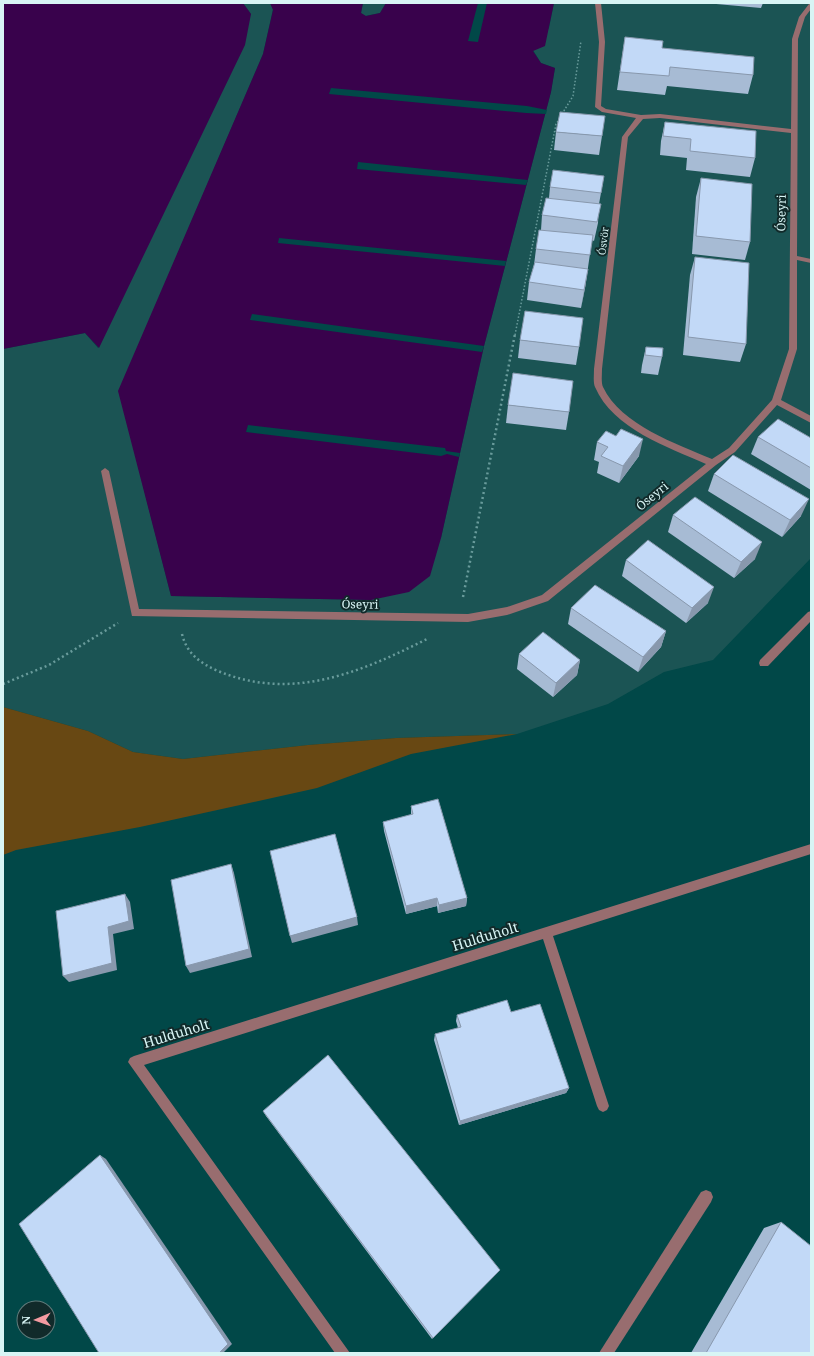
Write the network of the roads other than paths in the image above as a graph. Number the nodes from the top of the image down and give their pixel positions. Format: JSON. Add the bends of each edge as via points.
{"nodes":[{"id":1,"x":598,"y":3,"type":"edge"},
{"id":2,"x":811,"y":5,"type":"edge"},
{"id":3,"x":641,"y":117,"type":"junction"},
{"id":4,"x":794,"y":131,"type":"junction"},
{"id":5,"x":793,"y":257,"type":"junction"},
{"id":6,"x":811,"y":261,"type":"edge"},
{"id":7,"x":776,"y":401,"type":"junction"},
{"id":8,"x":811,"y":420,"type":"edge"},
{"id":9,"x":713,"y":463,"type":"junction"},
{"id":10,"x":105,"y":471,"type":"dead end"},
{"id":11,"x":811,"y":615,"type":"edge"},
{"id":12,"x":764,"y":663,"type":"dead end"},
{"id":13,"x":811,"y":849,"type":"edge"},
{"id":14,"x":546,"y":932,"type":"junction"},
{"id":15,"x":603,"y":1106,"type":"dead end"},
{"id":16,"x":706,"y":1196,"type":"dead end"},
{"id":17,"x":343,"y":1353,"type":"edge"},
{"id":18,"x":606,"y":1353,"type":"edge"}],
"edges":[{"from":1,"to":3,"type":"street","via":[[602,42],[598,107],[604,111]]},
{"from":2,"to":4,"type":"street","name":"Óseyri","via":[[802,17],[795,39]]},
{"from":3,"to":4,"type":"street","via":[[660,116]]},
{"from":3,"to":9,"type":"street","name":"Ósvör","via":[[625,138],[598,386],[623,417],[645,431]]},
{"from":4,"to":5,"type":"street","name":"Óseyri"},
{"from":5,"to":6,"type":"street"},
{"from":5,"to":7,"type":"street","name":"Óseyri","via":[[793,349]]},
{"from":7,"to":8,"type":"street"},
{"from":7,"to":9,"type":"street","name":"Óseyri","via":[[732,450]]},
{"from":9,"to":10,"type":"street","name":"Óseyri","via":[[544,598],[500,614],[460,617],[135,613]]},
{"from":11,"to":12,"type":"street"},
{"from":13,"to":14,"type":"street","name":"Hulduholt"},
{"from":14,"to":15,"type":"street"},
{"from":14,"to":17,"type":"street","name":"Hulduholt","via":[[134,1062]]},
{"from":16,"to":18,"type":"street"}]}
